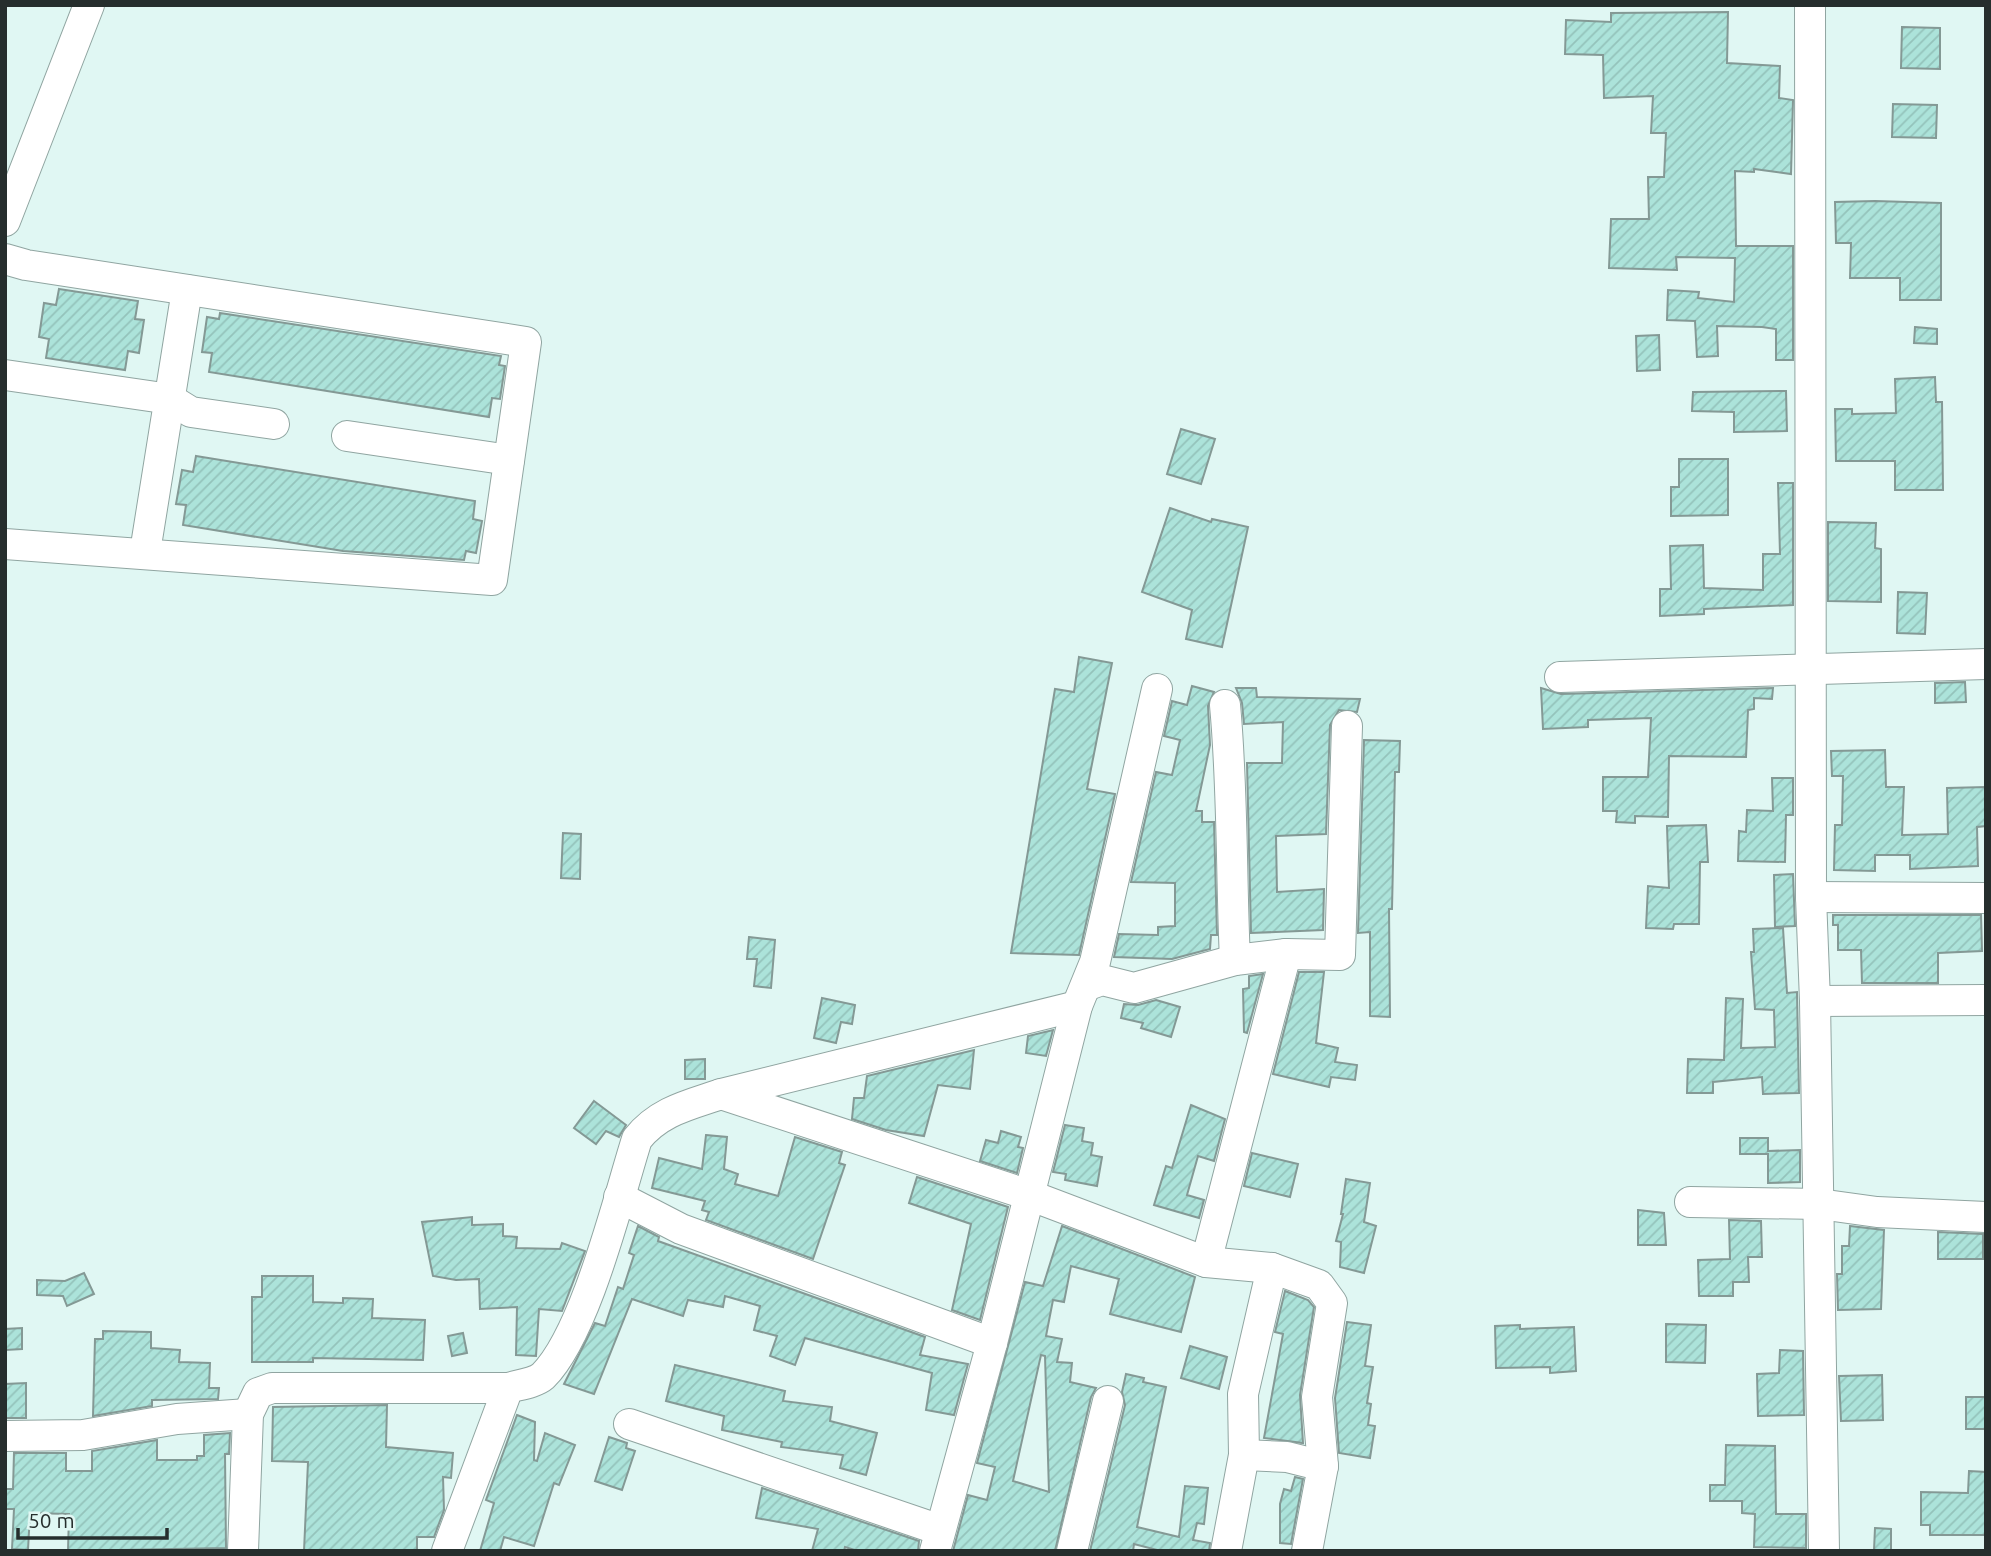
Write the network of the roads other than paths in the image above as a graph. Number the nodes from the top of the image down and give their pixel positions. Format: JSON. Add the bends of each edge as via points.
{"nodes":[{"id":1,"x":89,"y":5,"type":"edge"},
{"id":2,"x":1810,"y":5,"type":"edge"},
{"id":3,"x":5,"y":221,"type":"edge"},
{"id":4,"x":5,"y":259,"type":"edge"},
{"id":5,"x":187,"y":290,"type":"junction"},
{"id":6,"x":5,"y":374,"type":"edge"},
{"id":7,"x":170,"y":399,"type":"junction"},
{"id":8,"x":274,"y":424,"type":"dead end"},
{"id":9,"x":347,"y":436,"type":"dead end"},
{"id":10,"x":509,"y":460,"type":"junction"},
{"id":11,"x":5,"y":544,"type":"edge"},
{"id":12,"x":145,"y":552,"type":"junction"},
{"id":13,"x":1986,"y":664,"type":"edge"},
{"id":14,"x":1809,"y":668,"type":"junction"},
{"id":15,"x":1560,"y":677,"type":"dead end"},
{"id":16,"x":1157,"y":690,"type":"dead end"},
{"id":17,"x":1226,"y":705,"type":"dead end"},
{"id":18,"x":1347,"y":726,"type":"dead end"},
{"id":19,"x":1811,"y":897,"type":"junction"},
{"id":20,"x":1986,"y":898,"type":"edge"},
{"id":21,"x":1286,"y":954,"type":"junction"},
{"id":22,"x":1235,"y":960,"type":"junction"},
{"id":23,"x":1082,"y":996,"type":"junction"},
{"id":24,"x":1986,"y":1000,"type":"edge"},
{"id":25,"x":1815,"y":1001,"type":"junction"},
{"id":26,"x":721,"y":1094,"type":"junction"},
{"id":27,"x":1029,"y":1195,"type":"junction"},
{"id":28,"x":619,"y":1197,"type":"junction"},
{"id":29,"x":1690,"y":1202,"type":"dead end"},
{"id":30,"x":1818,"y":1204,"type":"junction"},
{"id":31,"x":1986,"y":1217,"type":"edge"},
{"id":32,"x":1206,"y":1262,"type":"junction"},
{"id":33,"x":1272,"y":1268,"type":"junction"},
{"id":34,"x":992,"y":1343,"type":"junction"},
{"id":35,"x":508,"y":1388,"type":"junction"},
{"id":36,"x":1108,"y":1401,"type":"dead end"},
{"id":37,"x":248,"y":1414,"type":"junction"},
{"id":38,"x":629,"y":1424,"type":"dead end"},
{"id":39,"x":5,"y":1436,"type":"edge"},
{"id":40,"x":1244,"y":1455,"type":"junction"},
{"id":41,"x":1323,"y":1466,"type":"junction"},
{"id":42,"x":937,"y":1540,"type":"edge"},
{"id":43,"x":449,"y":1550,"type":"edge"},
{"id":44,"x":243,"y":1551,"type":"edge"},
{"id":45,"x":1072,"y":1551,"type":"edge"},
{"id":46,"x":1226,"y":1551,"type":"edge"},
{"id":47,"x":1307,"y":1551,"type":"edge"},
{"id":48,"x":1824,"y":1551,"type":"edge"}],
"edges":[{"from":1,"to":3,"type":"street"},
{"from":2,"to":14,"type":"street"},
{"from":4,"to":5,"type":"street"},
{"from":5,"to":7,"type":"street"},
{"from":5,"to":10,"type":"street","via":[[526,342]]},
{"from":6,"to":7,"type":"street"},
{"from":7,"to":8,"type":"street","via":[[191,412]]},
{"from":7,"to":12,"type":"street"},
{"from":9,"to":10,"type":"street"},
{"from":10,"to":12,"type":"street","via":[[492,580]]},
{"from":11,"to":12,"type":"street"},
{"from":13,"to":14,"type":"street"},
{"from":14,"to":15,"type":"street"},
{"from":14,"to":19,"type":"street"},
{"from":16,"to":23,"type":"street"},
{"from":17,"to":22,"type":"street"},
{"from":18,"to":21,"type":"street","via":[[1340,955]]},
{"from":19,"to":20,"type":"street"},
{"from":19,"to":25,"type":"street"},
{"from":21,"to":22,"type":"street"},
{"from":21,"to":32,"type":"street"},
{"from":22,"to":23,"type":"street","via":[[1134,988],[1102,980]]},
{"from":23,"to":26,"type":"street"},
{"from":23,"to":27,"type":"street"},
{"from":24,"to":25,"type":"street"},
{"from":25,"to":30,"type":"street"},
{"from":26,"to":27,"type":"street"},
{"from":26,"to":28,"type":"street","via":[[650,1122],[638,1139]]},
{"from":27,"to":32,"type":"street"},
{"from":27,"to":34,"type":"street"},
{"from":28,"to":34,"type":"street","via":[[681,1229]]},
{"from":28,"to":35,"type":"street","via":[[586,1300],[558,1357],[541,1378]]},
{"from":29,"to":30,"type":"street"},
{"from":30,"to":31,"type":"street"},
{"from":30,"to":48,"type":"street"},
{"from":32,"to":33,"type":"street"},
{"from":33,"to":40,"type":"street","via":[[1243,1394]]},
{"from":33,"to":41,"type":"street","via":[[1319,1285],[1332,1303],[1317,1396]]},
{"from":34,"to":42,"type":"street"},
{"from":35,"to":37,"type":"street","via":[[272,1388],[258,1393]]},
{"from":35,"to":43,"type":"street"},
{"from":36,"to":45,"type":"street"},
{"from":37,"to":39,"type":"street","via":[[177,1419],[83,1435]]},
{"from":37,"to":44,"type":"street"},
{"from":38,"to":42,"type":"street"},
{"from":40,"to":41,"type":"street","via":[[1287,1457]]},
{"from":40,"to":46,"type":"street"},
{"from":41,"to":47,"type":"street"}]}
